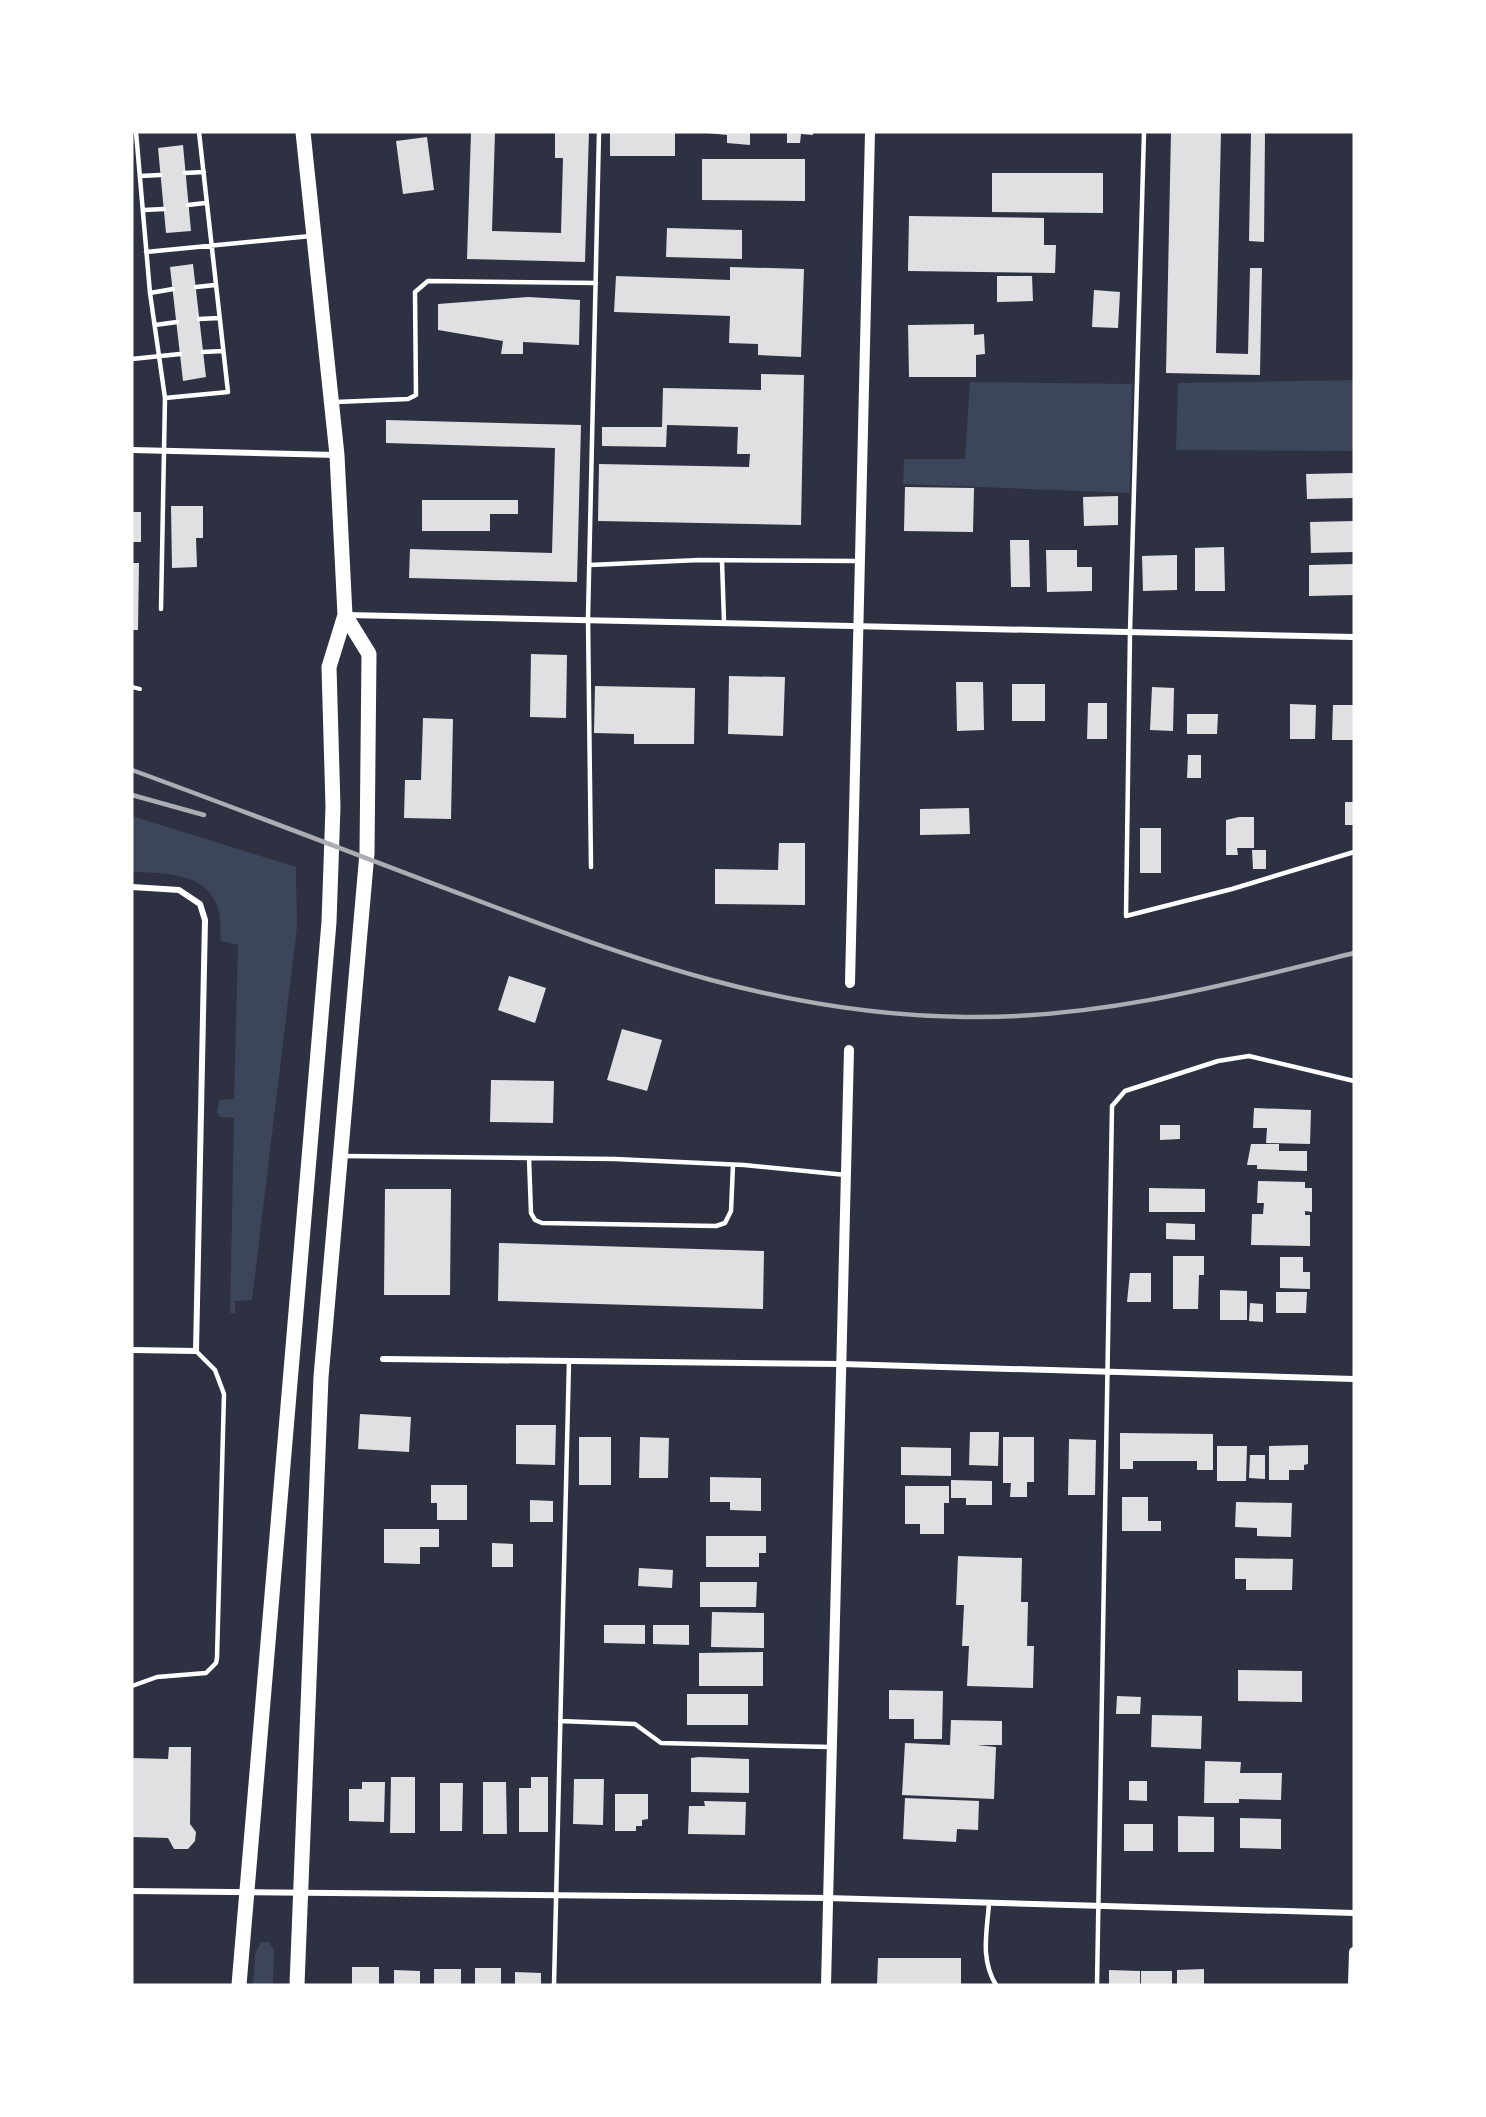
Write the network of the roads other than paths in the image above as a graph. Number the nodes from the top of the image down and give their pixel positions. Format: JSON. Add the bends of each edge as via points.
{"nodes":[{"id":1,"x":136,"y":132,"type":"edge"},
{"id":2,"x":199,"y":132,"type":"edge"},
{"id":3,"x":303,"y":132,"type":"edge"},
{"id":4,"x":599,"y":132,"type":"edge"},
{"id":5,"x":870,"y":132,"type":"edge"},
{"id":6,"x":1143,"y":132,"type":"edge"},
{"id":7,"x":204,"y":172,"type":"junction"},
{"id":8,"x":185,"y":173,"type":"dead end"},
{"id":9,"x":160,"y":175,"type":"dead end"},
{"id":10,"x":140,"y":176,"type":"junction"},
{"id":11,"x":205,"y":203,"type":"junction"},
{"id":12,"x":188,"y":205,"type":"dead end"},
{"id":13,"x":164,"y":208,"type":"dead end"},
{"id":14,"x":144,"y":210,"type":"junction"},
{"id":15,"x":314,"y":236,"type":"junction"},
{"id":16,"x":211,"y":247,"type":"junction"},
{"id":17,"x":146,"y":252,"type":"junction"},
{"id":18,"x":596,"y":284,"type":"junction"},
{"id":19,"x":215,"y":285,"type":"junction"},
{"id":20,"x":196,"y":287,"type":"dead end"},
{"id":21,"x":173,"y":289,"type":"dead end"},
{"id":22,"x":150,"y":293,"type":"junction"},
{"id":23,"x":219,"y":318,"type":"junction"},
{"id":24,"x":199,"y":319,"type":"dead end"},
{"id":25,"x":177,"y":322,"type":"dead end"},
{"id":26,"x":155,"y":325,"type":"junction"},
{"id":27,"x":222,"y":351,"type":"junction"},
{"id":28,"x":203,"y":352,"type":"dead end"},
{"id":29,"x":180,"y":354,"type":"dead end"},
{"id":30,"x":159,"y":356,"type":"junction"},
{"id":31,"x":132,"y":359,"type":"edge"},
{"id":32,"x":165,"y":398,"type":"junction"},
{"id":33,"x":331,"y":403,"type":"junction"},
{"id":34,"x":132,"y":450,"type":"edge"},
{"id":35,"x":163,"y":451,"type":"junction"},
{"id":36,"x":337,"y":455,"type":"junction"},
{"id":37,"x":722,"y":561,"type":"junction"},
{"id":38,"x":861,"y":561,"type":"junction"},
{"id":39,"x":590,"y":565,"type":"junction"},
{"id":40,"x":161,"y":609,"type":"dead end"},
{"id":41,"x":345,"y":615,"type":"junction"},
{"id":42,"x":588,"y":618,"type":"junction"},
{"id":43,"x":724,"y":621,"type":"junction"},
{"id":44,"x":860,"y":624,"type":"junction"},
{"id":45,"x":1130,"y":632,"type":"junction"},
{"id":46,"x":1354,"y":637,"type":"edge"},
{"id":47,"x":1354,"y":852,"type":"edge"},
{"id":48,"x":591,"y":867,"type":"dead end"},
{"id":49,"x":132,"y":887,"type":"edge"},
{"id":50,"x":850,"y":983,"type":"dead end"},
{"id":51,"x":849,"y":1050,"type":"dead end"},
{"id":52,"x":1354,"y":1081,"type":"edge"},
{"id":53,"x":341,"y":1156,"type":"junction"},
{"id":54,"x":529,"y":1158,"type":"junction"},
{"id":55,"x":733,"y":1165,"type":"junction"},
{"id":56,"x":846,"y":1175,"type":"junction"},
{"id":57,"x":132,"y":1350,"type":"edge"},
{"id":58,"x":196,"y":1351,"type":"junction"},
{"id":59,"x":383,"y":1359,"type":"dead end"},
{"id":60,"x":569,"y":1361,"type":"junction"},
{"id":61,"x":842,"y":1364,"type":"junction"},
{"id":62,"x":1109,"y":1371,"type":"junction"},
{"id":63,"x":1354,"y":1379,"type":"edge"},
{"id":64,"x":132,"y":1686,"type":"edge"},
{"id":65,"x":560,"y":1721,"type":"junction"},
{"id":66,"x":831,"y":1747,"type":"junction"},
{"id":67,"x":132,"y":1891,"type":"edge"},
{"id":68,"x":246,"y":1893,"type":"junction"},
{"id":69,"x":300,"y":1893,"type":"junction"},
{"id":70,"x":556,"y":1896,"type":"junction"},
{"id":71,"x":827,"y":1898,"type":"junction"},
{"id":72,"x":989,"y":1903,"type":"junction"},
{"id":73,"x":1099,"y":1906,"type":"junction"},
{"id":74,"x":1354,"y":1913,"type":"edge"},
{"id":75,"x":1354,"y":1952,"type":"edge"},
{"id":76,"x":238,"y":1985,"type":"edge"},
{"id":77,"x":297,"y":1985,"type":"edge"},
{"id":78,"x":554,"y":1985,"type":"edge"},
{"id":79,"x":826,"y":1985,"type":"edge"},
{"id":80,"x":996,"y":1985,"type":"edge"},
{"id":81,"x":1097,"y":1985,"type":"edge"},
{"id":82,"x":1353,"y":1985,"type":"edge"}],
"edges":[{"from":1,"to":10,"type":"lane"},
{"from":2,"to":7,"type":"lane"},
{"from":3,"to":15,"type":"main road"},
{"from":4,"to":18,"type":"lane"},
{"from":5,"to":38,"type":"street"},
{"from":6,"to":45,"type":"lane"},
{"from":7,"to":8,"type":"lane"},
{"from":7,"to":11,"type":"lane"},
{"from":9,"to":10,"type":"lane"},
{"from":10,"to":14,"type":"lane"},
{"from":11,"to":12,"type":"lane"},
{"from":11,"to":16,"type":"lane"},
{"from":13,"to":14,"type":"lane"},
{"from":14,"to":17,"type":"lane"},
{"from":15,"to":16,"type":"lane"},
{"from":15,"to":33,"type":"main road"},
{"from":16,"to":17,"type":"lane"},
{"from":16,"to":19,"type":"lane"},
{"from":17,"to":22,"type":"lane"},
{"from":18,"to":33,"type":"lane","via":[[428,281],[415,292],[416,395],[408,399]]},
{"from":18,"to":39,"type":"lane"},
{"from":19,"to":20,"type":"lane"},
{"from":19,"to":23,"type":"lane"},
{"from":21,"to":22,"type":"lane"},
{"from":22,"to":26,"type":"lane"},
{"from":23,"to":24,"type":"lane"},
{"from":23,"to":27,"type":"lane"},
{"from":25,"to":26,"type":"lane"},
{"from":26,"to":30,"type":"lane"},
{"from":27,"to":28,"type":"lane"},
{"from":27,"to":32,"type":"lane","via":[[228,392]]},
{"from":29,"to":30,"type":"lane"},
{"from":30,"to":31,"type":"lane"},
{"from":30,"to":32,"type":"lane"},
{"from":32,"to":35,"type":"lane"},
{"from":33,"to":36,"type":"main road"},
{"from":34,"to":35,"type":"street"},
{"from":35,"to":36,"type":"street"},
{"from":35,"to":40,"type":"lane"},
{"from":36,"to":41,"type":"main road"},
{"from":37,"to":38,"type":"lane"},
{"from":37,"to":39,"type":"lane"},
{"from":37,"to":43,"type":"lane"},
{"from":38,"to":44,"type":"street"},
{"from":39,"to":42,"type":"lane"},
{"from":41,"to":42,"type":"street"},
{"from":41,"to":53,"type":"main road","via":[[369,654],[367,853]]},
{"from":41,"to":68,"type":"main road","via":[[329,667],[333,807],[329,922]]},
{"from":42,"to":43,"type":"street"},
{"from":42,"to":48,"type":"lane"},
{"from":43,"to":44,"type":"street"},
{"from":44,"to":45,"type":"street"},
{"from":44,"to":50,"type":"street"},
{"from":45,"to":46,"type":"street"},
{"from":45,"to":47,"type":"lane","via":[[1126,916]]},
{"from":49,"to":58,"type":"street","via":[[173,889],[200,904],[205,920]]},
{"from":51,"to":56,"type":"street"},
{"from":52,"to":62,"type":"lane","via":[[1249,1056],[1218,1061],[1125,1091],[1112,1106]]},
{"from":53,"to":54,"type":"lane"},
{"from":53,"to":69,"type":"main road","via":[[321,1377]]},
{"from":54,"to":55,"type":"lane"},
{"from":54,"to":55,"type":"lane","via":[[531,1213],[542,1223],[716,1226],[725,1223],[731,1211]]},
{"from":55,"to":56,"type":"lane"},
{"from":56,"to":61,"type":"street"},
{"from":57,"to":58,"type":"street"},
{"from":58,"to":64,"type":"lane","via":[[215,1370],[224,1394],[218,1658],[206,1672],[157,1677]]},
{"from":59,"to":60,"type":"street"},
{"from":60,"to":61,"type":"street"},
{"from":60,"to":65,"type":"lane"},
{"from":61,"to":62,"type":"street"},
{"from":61,"to":66,"type":"street"},
{"from":62,"to":63,"type":"street"},
{"from":62,"to":73,"type":"lane"},
{"from":65,"to":66,"type":"lane","via":[[635,1724],[661,1743]]},
{"from":65,"to":70,"type":"lane"},
{"from":66,"to":71,"type":"street"},
{"from":67,"to":68,"type":"street"},
{"from":68,"to":69,"type":"street"},
{"from":68,"to":76,"type":"main road"},
{"from":69,"to":70,"type":"street"},
{"from":69,"to":77,"type":"main road"},
{"from":70,"to":71,"type":"street"},
{"from":70,"to":78,"type":"lane"},
{"from":71,"to":72,"type":"street"},
{"from":71,"to":79,"type":"street"},
{"from":72,"to":73,"type":"street"},
{"from":72,"to":80,"type":"lane","via":[[985,1956],[987,1971]]},
{"from":73,"to":74,"type":"street"},
{"from":73,"to":81,"type":"lane"},
{"from":75,"to":82,"type":"street"}]}
